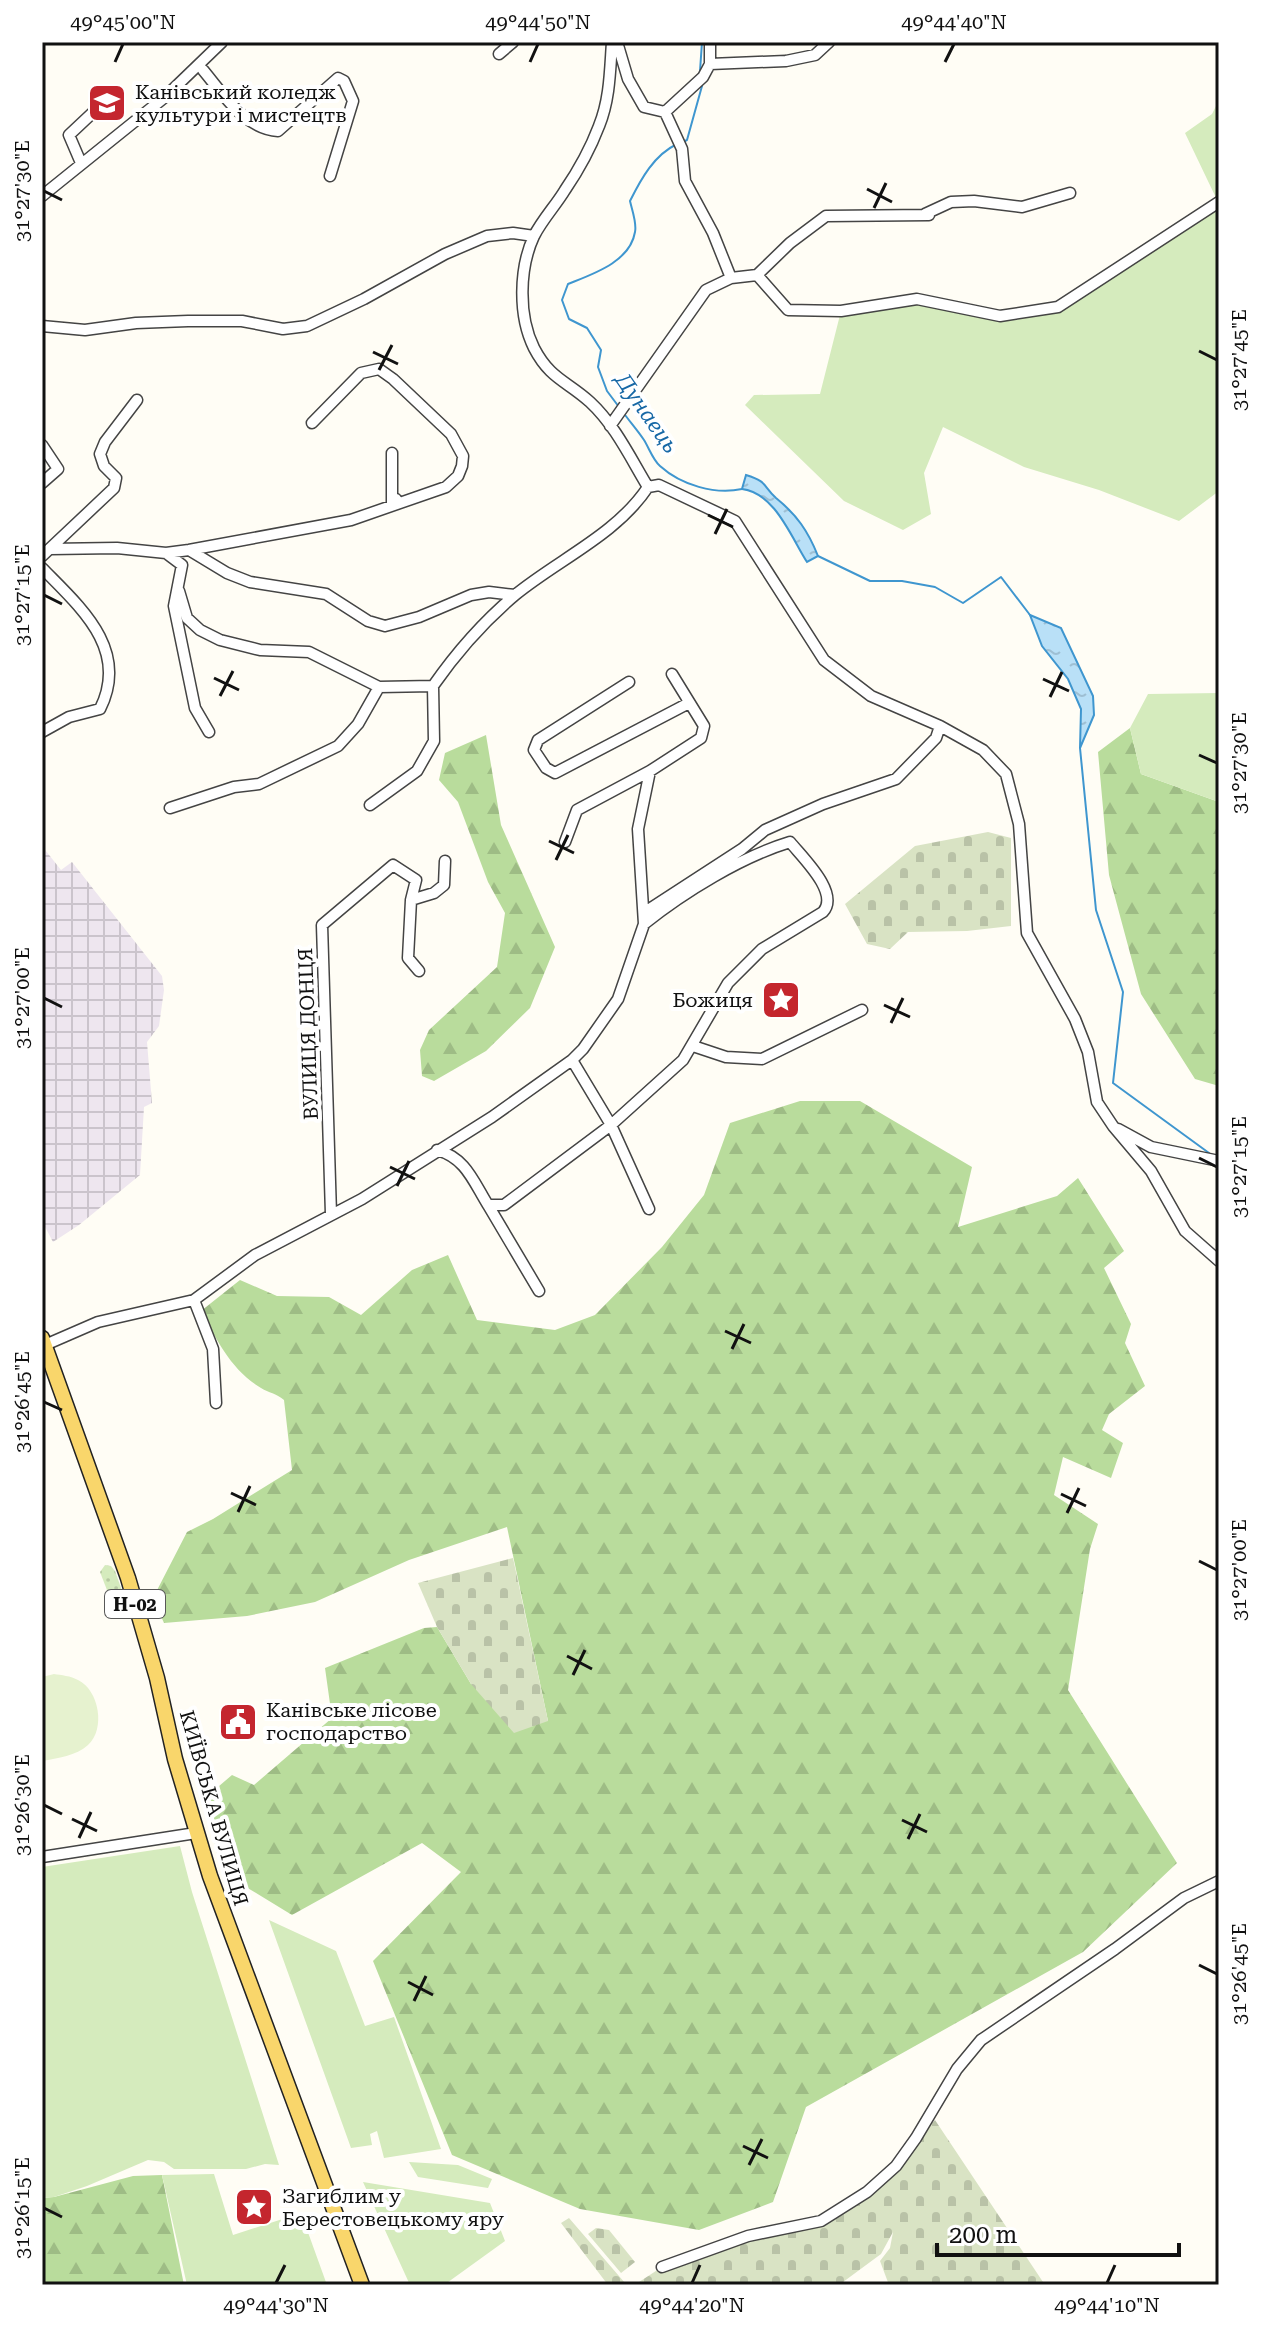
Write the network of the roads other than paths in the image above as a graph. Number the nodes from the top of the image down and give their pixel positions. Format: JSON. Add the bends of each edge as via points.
{"nodes":[{"id":1,"x":222,"y":42,"type":"edge"},
{"id":2,"x":513,"y":42,"type":"edge"},
{"id":3,"x":614,"y":42,"type":"edge"},
{"id":4,"x":710,"y":42,"type":"edge"},
{"id":5,"x":829,"y":42,"type":"edge"},
{"id":6,"x":499,"y":54,"type":"dead end"},
{"id":7,"x":710,"y":64,"type":"junction"},
{"id":8,"x":203,"y":70,"type":"dead end"},
{"id":9,"x":102,"y":104,"type":"dead end"},
{"id":10,"x":665,"y":112,"type":"junction"},
{"id":11,"x":81,"y":163,"type":"junction"},
{"id":12,"x":330,"y":176,"type":"dead end"},
{"id":13,"x":1070,"y":193,"type":"dead end"},
{"id":14,"x":42,"y":196,"type":"edge"},
{"id":15,"x":1219,"y":202,"type":"edge"},
{"id":16,"x":534,"y":236,"type":"junction"},
{"id":17,"x":757,"y":275,"type":"junction"},
{"id":18,"x":731,"y":278,"type":"junction"},
{"id":19,"x":42,"y":326,"type":"edge"},
{"id":20,"x":137,"y":400,"type":"dead end"},
{"id":21,"x":312,"y":423,"type":"dead end"},
{"id":22,"x":610,"y":426,"type":"junction"},
{"id":23,"x":42,"y":445,"type":"edge"},
{"id":24,"x":392,"y":453,"type":"dead end"},
{"id":25,"x":42,"y":483,"type":"edge"},
{"id":26,"x":428,"y":487,"type":"dead end"},
{"id":27,"x":648,"y":487,"type":"junction"},
{"id":28,"x":392,"y":504,"type":"junction"},
{"id":29,"x":189,"y":550,"type":"junction"},
{"id":30,"x":46,"y":552,"type":"edge"},
{"id":31,"x":166,"y":553,"type":"junction"},
{"id":32,"x":42,"y":568,"type":"edge"},
{"id":33,"x":179,"y":591,"type":"junction"},
{"id":34,"x":515,"y":595,"type":"junction"},
{"id":35,"x":672,"y":674,"type":"dead end"},
{"id":36,"x":629,"y":682,"type":"dead end"},
{"id":37,"x":433,"y":686,"type":"junction"},
{"id":38,"x":379,"y":687,"type":"junction"},
{"id":39,"x":689,"y":703,"type":"junction"},
{"id":40,"x":940,"y":726,"type":"junction"},
{"id":41,"x":42,"y":732,"type":"edge"},
{"id":42,"x":209,"y":732,"type":"dead end"},
{"id":43,"x":650,"y":771,"type":"junction"},
{"id":44,"x":370,"y":805,"type":"dead end"},
{"id":45,"x":170,"y":808,"type":"dead end"},
{"id":46,"x":565,"y":842,"type":"dead end"},
{"id":47,"x":742,"y":849,"type":"junction"},
{"id":48,"x":758,"y":852,"type":"junction"},
{"id":49,"x":445,"y":861,"type":"dead end"},
{"id":50,"x":411,"y":900,"type":"junction"},
{"id":51,"x":645,"y":912,"type":"junction"},
{"id":52,"x":644,"y":924,"type":"junction"},
{"id":53,"x":419,"y":971,"type":"dead end"},
{"id":54,"x":862,"y":1010,"type":"dead end"},
{"id":55,"x":693,"y":1046,"type":"junction"},
{"id":56,"x":572,"y":1060,"type":"junction"},
{"id":57,"x":611,"y":1125,"type":"junction"},
{"id":58,"x":1113,"y":1126,"type":"junction"},
{"id":59,"x":437,"y":1150,"type":"junction"},
{"id":60,"x":1219,"y":1161,"type":"edge"},
{"id":61,"x":488,"y":1205,"type":"junction"},
{"id":62,"x":649,"y":1209,"type":"dead end"},
{"id":63,"x":331,"y":1214,"type":"junction"},
{"id":64,"x":1219,"y":1261,"type":"edge"},
{"id":65,"x":539,"y":1291,"type":"dead end"},
{"id":66,"x":194,"y":1300,"type":"junction"},
{"id":67,"x":43,"y":1342,"type":"edge"},
{"id":68,"x":216,"y":1403,"type":"dead end"},
{"id":69,"x":196,"y":1833,"type":"junction"},
{"id":70,"x":42,"y":1857,"type":"edge"},
{"id":71,"x":1219,"y":1881,"type":"edge"},
{"id":72,"x":662,"y":2267,"type":"dead end"},
{"id":73,"x":362,"y":2285,"type":"edge"}],
"edges":[{"from":1,"to":11,"type":"street","via":[[165,97]]},
{"from":2,"to":6,"type":"street"},
{"from":3,"to":10,"type":"street","via":[[644,107]]},
{"from":3,"to":16,"type":"street","via":[[599,128]]},
{"from":4,"to":7,"type":"street"},
{"from":5,"to":7,"type":"street","via":[[815,55],[786,61]]},
{"from":7,"to":10,"type":"street"},
{"from":8,"to":12,"type":"street","via":[[235,109],[266,130],[278,131],[338,78],[344,81],[353,101]]},
{"from":9,"to":11,"type":"street","via":[[69,135]]},
{"from":10,"to":18,"type":"street","via":[[682,149],[685,181]]},
{"from":11,"to":14,"type":"street"},
{"from":13,"to":17,"type":"street","via":[[1022,207],[951,202],[926,214],[826,216]]},
{"from":15,"to":17,"type":"street","via":[[1058,307],[1028,313],[1000,316],[917,299],[841,311],[788,310]]},
{"from":16,"to":19,"type":"street","via":[[487,236],[307,326],[283,329],[242,321],[136,323],[85,330]]},
{"from":16,"to":22,"type":"street","via":[[524,270],[526,331],[550,374],[591,403]]},
{"from":17,"to":18,"type":"street"},
{"from":18,"to":22,"type":"street","via":[[706,290]]},
{"from":20,"to":30,"type":"street","via":[[100,454],[116,478],[114,488]]},
{"from":21,"to":28,"type":"street","via":[[361,373],[379,369],[451,434],[463,456],[458,476],[446,487]]},
{"from":22,"to":27,"type":"street"},
{"from":23,"to":25,"type":"street","via":[[58,469]]},
{"from":24,"to":28,"type":"street"},
{"from":26,"to":28,"type":"street"},
{"from":27,"to":34,"type":"street","via":[[613,524]]},
{"from":27,"to":40,"type":"street","via":[[659,485],[735,521],[824,660],[871,696]]},
{"from":28,"to":29,"type":"street","via":[[351,520]]},
{"from":29,"to":31,"type":"street"},
{"from":29,"to":34,"type":"street","via":[[250,582],[326,594],[385,626],[471,595]]},
{"from":30,"to":31,"type":"street","via":[[117,548]]},
{"from":31,"to":33,"type":"street","via":[[182,565]]},
{"from":32,"to":41,"type":"street","via":[[101,636],[109,692],[100,709]]},
{"from":33,"to":38,"type":"street","via":[[187,618],[220,640],[260,650],[309,652]]},
{"from":33,"to":42,"type":"street","via":[[174,606],[195,708]]},
{"from":34,"to":37,"type":"street","via":[[457,651]]},
{"from":35,"to":39,"type":"street"},
{"from":36,"to":39,"type":"street","via":[[538,740],[534,750],[546,768],[555,773]]},
{"from":37,"to":38,"type":"street"},
{"from":37,"to":44,"type":"street","via":[[434,741],[417,771]]},
{"from":38,"to":45,"type":"street","via":[[338,746],[259,784]]},
{"from":39,"to":43,"type":"street","via":[[704,726],[701,738]]},
{"from":40,"to":47,"type":"street","via":[[936,738],[896,779],[765,830]]},
{"from":40,"to":58,"type":"street","via":[[983,750],[1006,774],[1019,824],[1027,933],[1075,1019],[1088,1052],[1097,1102]]},
{"from":43,"to":46,"type":"street","via":[[577,810]]},
{"from":43,"to":51,"type":"street","via":[[638,829]]},
{"from":47,"to":48,"type":"street"},
{"from":47,"to":51,"type":"street"},
{"from":48,"to":52,"type":"street"},
{"from":48,"to":55,"type":"street","via":[[790,842],[822,884],[829,906],[762,949],[728,983]]},
{"from":49,"to":50,"type":"street","via":[[444,885]]},
{"from":50,"to":53,"type":"street","name":"ВУЛИЦЯ ДОНЦЯ","via":[[408,958]]},
{"from":50,"to":63,"type":"street","name":"ВУЛИЦЯ ДОНЦЯ","via":[[416,880],[393,865],[322,925]]},
{"from":51,"to":52,"type":"street"},
{"from":52,"to":56,"type":"street","via":[[618,999]]},
{"from":54,"to":55,"type":"street","via":[[762,1059],[726,1057]]},
{"from":55,"to":57,"type":"street"},
{"from":56,"to":57,"type":"street"},
{"from":56,"to":59,"type":"street"},
{"from":57,"to":61,"type":"street","via":[[504,1205]]},
{"from":57,"to":62,"type":"street"},
{"from":58,"to":60,"type":"street","via":[[1151,1147]]},
{"from":58,"to":64,"type":"street","via":[[1151,1171],[1185,1231]]},
{"from":59,"to":61,"type":"street","via":[[461,1161]]},
{"from":59,"to":63,"type":"street"},
{"from":61,"to":65,"type":"street"},
{"from":63,"to":66,"type":"street","via":[[255,1255]]},
{"from":66,"to":67,"type":"street","via":[[98,1322]]},
{"from":66,"to":68,"type":"street","via":[[213,1349]]},
{"from":67,"to":69,"type":"main road","name":"КИЇВСЬКА ВУЛИЦЯ","number":"Н-02","via":[[128,1578]]},
{"from":69,"to":70,"type":"street"},
{"from":69,"to":73,"type":"main road","name":"КИЇВСЬКА ВУЛИЦЯ","number":"Н-02"},
{"from":71,"to":72,"type":"street","via":[[1184,1898],[981,2040],[903,2157],[867,2192],[821,2221],[748,2236]]}]}
